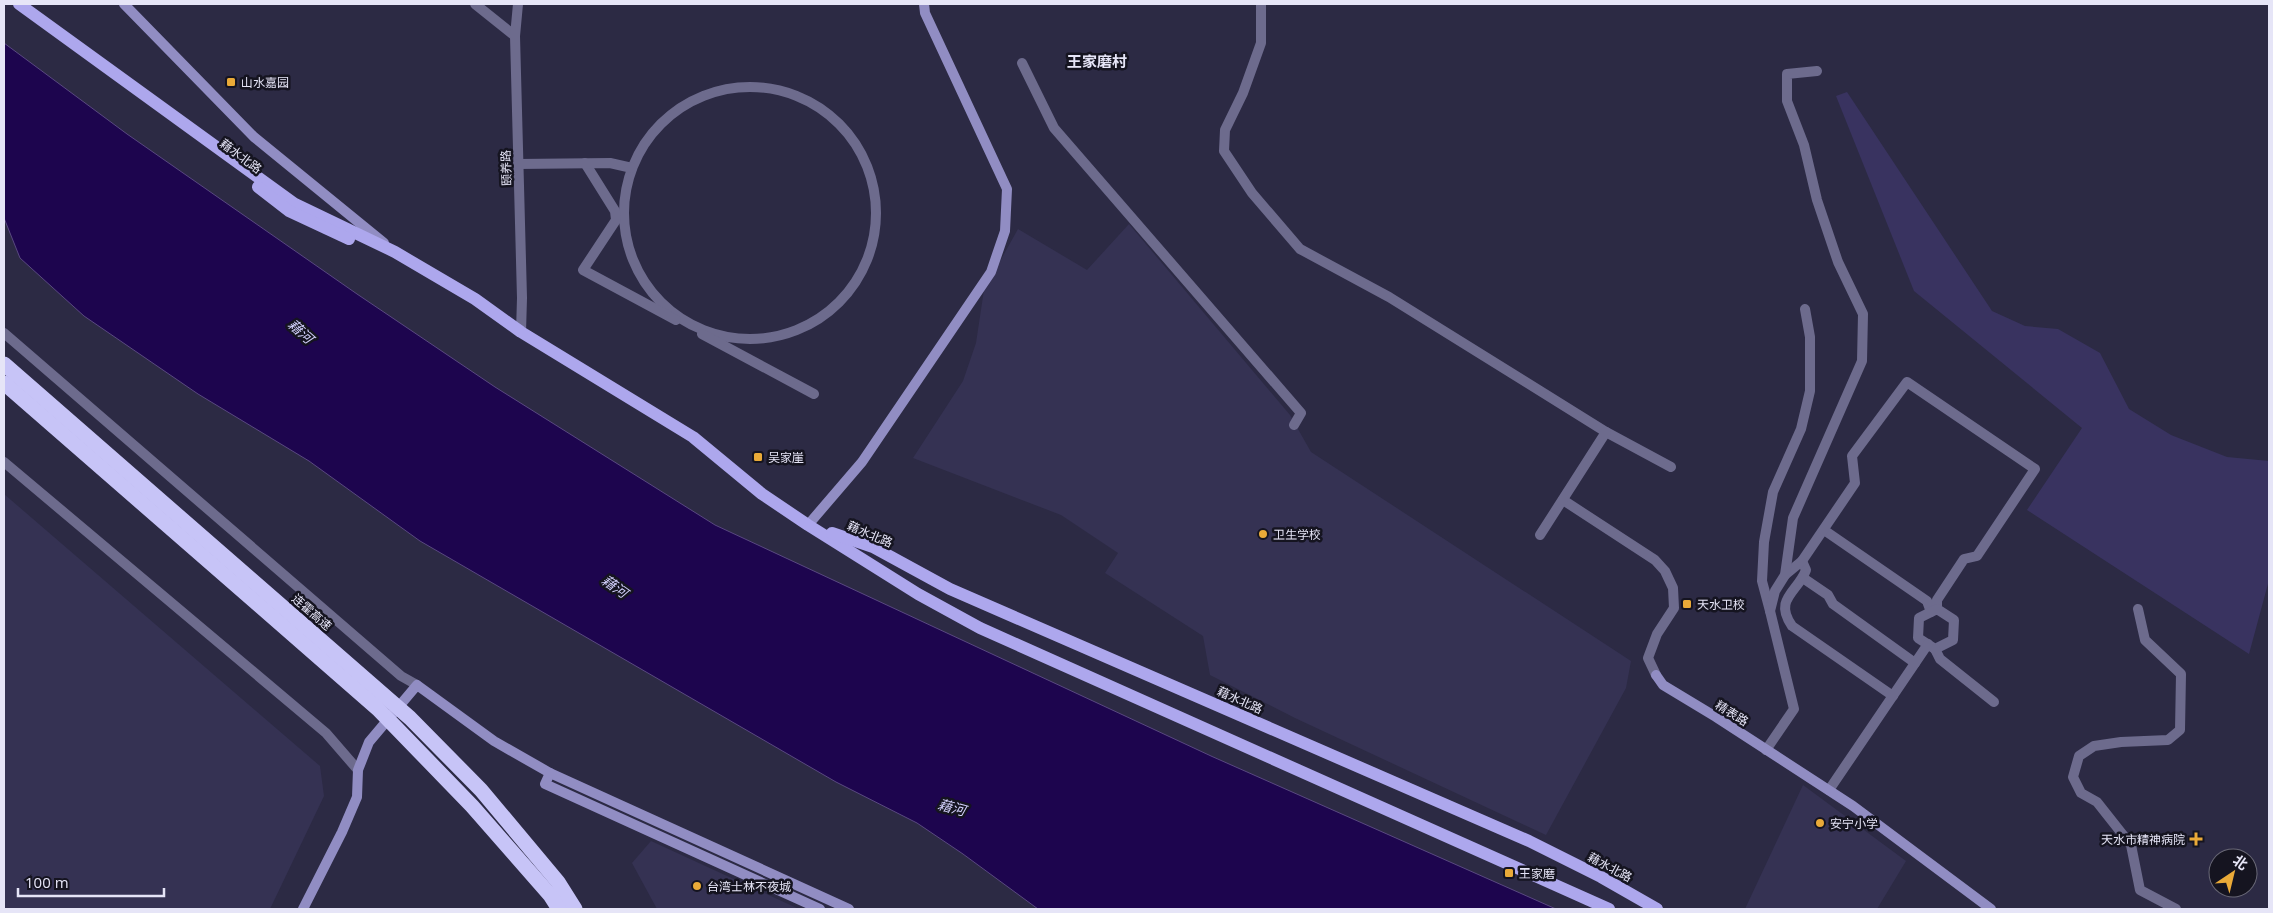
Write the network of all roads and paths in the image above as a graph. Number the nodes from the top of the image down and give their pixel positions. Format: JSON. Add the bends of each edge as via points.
{"nodes":[{"id":1,"x":8,"y":4,"type":"edge"},
{"id":2,"x":18,"y":4,"type":"edge"},
{"id":3,"x":124,"y":4,"type":"edge"},
{"id":4,"x":475,"y":4,"type":"edge"},
{"id":5,"x":518,"y":4,"type":"edge"},
{"id":6,"x":924,"y":4,"type":"edge"},
{"id":7,"x":1261,"y":4,"type":"edge"},
{"id":8,"x":515,"y":36,"type":"junction"},
{"id":9,"x":1022,"y":63,"type":"dead end"},
{"id":10,"x":1817,"y":71,"type":"dead end"},
{"id":11,"x":585,"y":163,"type":"junction"},
{"id":12,"x":518,"y":164,"type":"junction"},
{"id":13,"x":632,"y":168,"type":"junction"},
{"id":14,"x":395,"y":252,"type":"junction"},
{"id":15,"x":476,"y":300,"type":"junction"},
{"id":16,"x":1805,"y":309,"type":"dead end"},
{"id":17,"x":520,"y":332,"type":"junction"},
{"id":18,"x":4,"y":333,"type":"edge"},
{"id":19,"x":4,"y":364,"type":"edge"},
{"id":20,"x":4,"y":383,"type":"edge"},
{"id":21,"x":814,"y":394,"type":"dead end"},
{"id":22,"x":1294,"y":424,"type":"dead end"},
{"id":23,"x":1606,"y":432,"type":"junction"},
{"id":24,"x":4,"y":462,"type":"edge"},
{"id":25,"x":1671,"y":467,"type":"dead end"},
{"id":26,"x":1563,"y":500,"type":"junction"},
{"id":27,"x":808,"y":525,"type":"junction"},
{"id":28,"x":1824,"y":530,"type":"junction"},
{"id":29,"x":1540,"y":535,"type":"dead end"},
{"id":30,"x":1802,"y":561,"type":"junction"},
{"id":31,"x":1785,"y":575,"type":"junction"},
{"id":32,"x":1803,"y":578,"type":"junction"},
{"id":33,"x":2138,"y":609,"type":"dead end"},
{"id":34,"x":1934,"y":610,"type":"junction"},
{"id":35,"x":1770,"y":611,"type":"junction"},
{"id":36,"x":1931,"y":647,"type":"junction"},
{"id":37,"x":1915,"y":663,"type":"junction"},
{"id":38,"x":1656,"y":675,"type":"joint"},
{"id":39,"x":417,"y":685,"type":"junction"},
{"id":40,"x":1892,"y":696,"type":"junction"},
{"id":41,"x":1994,"y":702,"type":"dead end"},
{"id":42,"x":384,"y":704,"type":"junction"},
{"id":43,"x":1766,"y":750,"type":"junction"},
{"id":44,"x":358,"y":770,"type":"junction"},
{"id":45,"x":550,"y":773,"type":"junction"},
{"id":46,"x":1829,"y":790,"type":"junction"},
{"id":47,"x":539,"y":871,"type":"junction"},
{"id":48,"x":554,"y":889,"type":"junction"},
{"id":49,"x":303,"y":909,"type":"edge"},
{"id":50,"x":559,"y":909,"type":"edge"},
{"id":51,"x":575,"y":909,"type":"edge"},
{"id":52,"x":820,"y":909,"type":"edge"},
{"id":53,"x":849,"y":909,"type":"edge"},
{"id":54,"x":1609,"y":909,"type":"edge"},
{"id":55,"x":1657,"y":909,"type":"edge"},
{"id":56,"x":1991,"y":909,"type":"edge"},
{"id":57,"x":2176,"y":909,"type":"edge"}],
"edges":[{"from":1,"to":15,"type":"main road","name":"藉水北路","via":[[289,211]]},
{"from":2,"to":14,"type":"main road","name":"藉水北路","via":[[295,204]]},
{"from":3,"to":14,"type":"main road","via":[[254,137]]},
{"from":4,"to":8,"type":"street"},
{"from":5,"to":8,"type":"street","name":"颐养路"},
{"from":6,"to":27,"type":"main road","via":[[925,13],[1007,189],[1005,231],[992,272],[862,462]]},
{"from":7,"to":23,"type":"street","via":[[1261,43],[1225,130],[1224,151],[1252,193],[1300,249],[1389,297]]},
{"from":8,"to":12,"type":"street","name":"颐养路"},
{"from":9,"to":22,"type":"street","via":[[1054,128],[1301,413]]},
{"from":10,"to":31,"type":"street","via":[[1787,74],[1787,101],[1804,145],[1817,200],[1838,262],[1863,314],[1862,361],[1792,518]]},
{"from":11,"to":12,"type":"street"},
{"from":11,"to":13,"type":"street","via":[[610,162]]},
{"from":11,"to":21,"type":"street","via":[[615,211],[616,220],[583,270]]},
{"from":12,"to":17,"type":"street","name":"颐养路"},
{"from":13,"to":13,"type":"street","via":[[626,188],[624,215],[627,242],[636,268],[651,291],[670,310],[706,331],[732,338],[760,338],[800,329],[839,302],[866,263],[874,237],[876,210],[872,183],[863,157],[839,124],[794,94],[746,87],[700,96],[676,110],[656,128]]},
{"from":14,"to":15,"type":"main road","name":"藉水北路"},
{"from":15,"to":17,"type":"main road","name":"藉水北路"},
{"from":16,"to":35,"type":"street","via":[[1810,337],[1810,392],[1801,429],[1773,492],[1764,542],[1762,581]]},
{"from":17,"to":27,"type":"main road","name":"藉水北路","via":[[693,437],[762,494]]},
{"from":18,"to":39,"type":"street","via":[[401,676]]},
{"from":19,"to":42,"type":"highway","name":"连霍高速"},
{"from":20,"to":42,"type":"highway","name":"连霍高速"},
{"from":23,"to":25,"type":"street"},
{"from":23,"to":26,"type":"street"},
{"from":24,"to":44,"type":"street","via":[[326,733]]},
{"from":26,"to":29,"type":"street"},
{"from":26,"to":38,"type":"street","name":"精表路","via":[[1655,560],[1665,571],[1673,588],[1674,608],[1657,634],[1648,658]]},
{"from":27,"to":54,"type":"main road","name":"藉水北路","via":[[918,594],[980,628]]},
{"from":27,"to":55,"type":"main road","name":"藉水北路","via":[[873,548],[950,589],[1528,841]]},
{"from":28,"to":30,"type":"street"},
{"from":28,"to":34,"type":"street","via":[[1927,601]]},
{"from":28,"to":34,"type":"street","via":[[1856,482],[1852,456],[1907,382],[2035,469],[1978,556],[1964,559],[1936,600]]},
{"from":30,"to":31,"type":"street"},
{"from":30,"to":32,"type":"street","via":[[1806,570]]},
{"from":31,"to":35,"type":"street","via":[[1775,591]]},
{"from":32,"to":37,"type":"street","via":[[1828,594],[1833,604]]},
{"from":32,"to":40,"type":"street","via":[[1785,604],[1792,626]]},
{"from":33,"to":57,"type":"street","via":[[2145,640],[2181,674],[2180,730],[2168,740],[2094,746],[2079,756],[2073,777],[2080,793],[2097,802],[2131,844],[2140,890]]},
{"from":34,"to":36,"type":"street","via":[[1920,618],[1918,638]]},
{"from":34,"to":36,"type":"street","via":[[1954,620],[1953,640]]},
{"from":35,"to":43,"type":"street","via":[[1794,709]]},
{"from":36,"to":37,"type":"street"},
{"from":36,"to":41,"type":"street","via":[[1940,659]]},
{"from":37,"to":40,"type":"street"},
{"from":38,"to":43,"type":"main road","name":"精表路","via":[[1663,685]]},
{"from":39,"to":44,"type":"main road","via":[[369,742]]},
{"from":39,"to":45,"type":"main road","via":[[494,741]]},
{"from":40,"to":46,"type":"street"},
{"from":42,"to":47,"type":"highway","name":"连霍高速","via":[[400,729]]},
{"from":42,"to":47,"type":"highway","name":"连霍高速","via":[[410,718],[481,790]]},
{"from":43,"to":46,"type":"main road","name":"精表路"},
{"from":44,"to":49,"type":"main road","via":[[357,797]]},
{"from":45,"to":52,"type":"main road","via":[[546,784]]},
{"from":45,"to":53,"type":"main road"},
{"from":46,"to":56,"type":"main road","name":"精表路"},
{"from":47,"to":48,"type":"highway","name":"连霍高速"},
{"from":48,"to":50,"type":"highway","name":"连霍高速"},
{"from":48,"to":51,"type":"highway","name":"连霍高速"}]}
